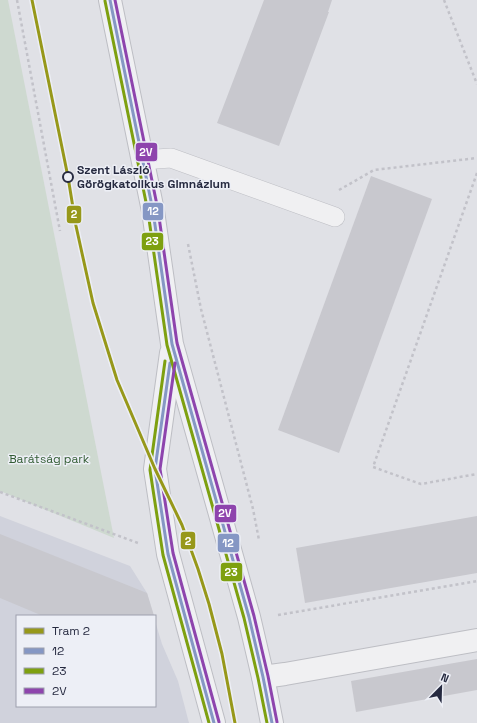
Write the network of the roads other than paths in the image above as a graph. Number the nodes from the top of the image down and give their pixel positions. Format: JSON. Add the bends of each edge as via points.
{"nodes":[{"id":1,"x":110,"y":0,"type":"edge"},
{"id":2,"x":142,"y":160,"type":"junction"},
{"id":3,"x":335,"y":217,"type":"dead end"},
{"id":4,"x":172,"y":344,"type":"junction"},
{"id":5,"x":477,"y":640,"type":"edge"},
{"id":6,"x":263,"y":677,"type":"junction"},
{"id":7,"x":214,"y":723,"type":"edge"},
{"id":8,"x":272,"y":723,"type":"edge"}],
"edges":[{"from":1,"to":2,"type":"street"},
{"from":2,"to":3,"type":"lane","via":[[171,158]]},
{"from":2,"to":4,"type":"street","via":[[153,211]]},
{"from":4,"to":6,"type":"street","via":[[249,617]]},
{"from":4,"to":7,"type":"street","via":[[155,469],[168,554]]},
{"from":5,"to":6,"type":"street"},
{"from":6,"to":8,"type":"street"}]}
